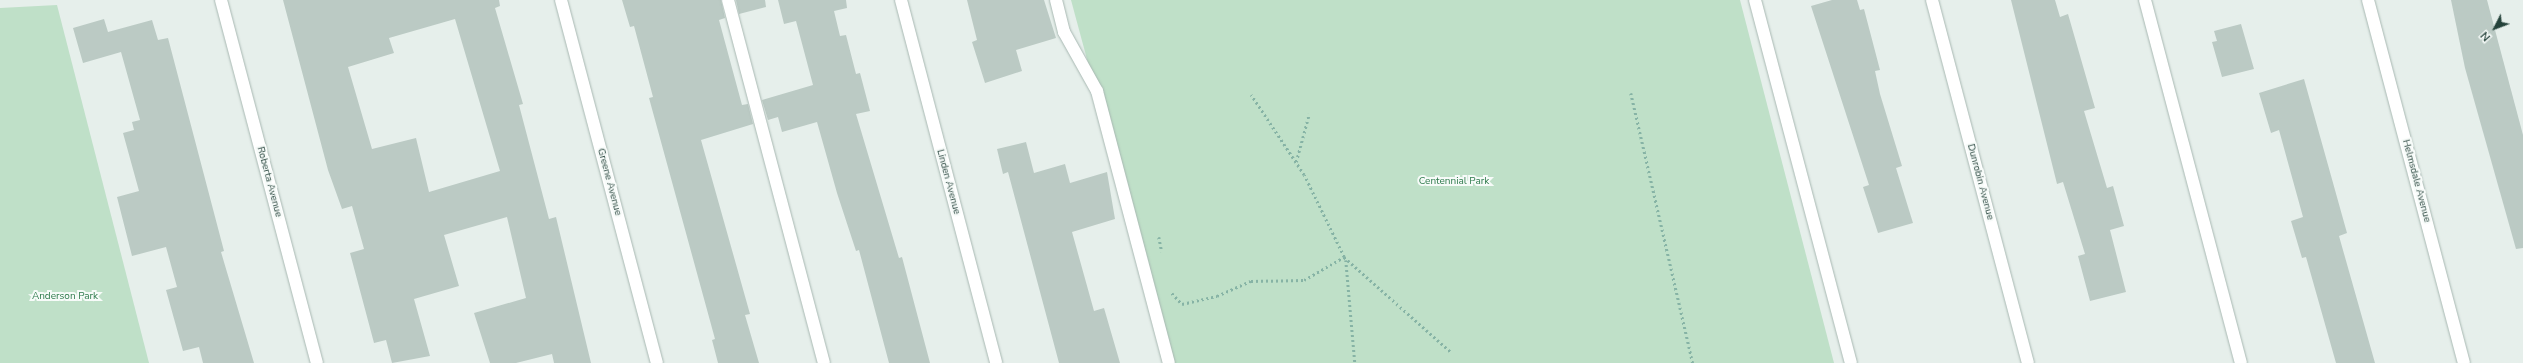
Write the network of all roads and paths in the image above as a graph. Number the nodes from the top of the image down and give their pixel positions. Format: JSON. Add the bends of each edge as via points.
{"nodes":[{"id":1,"x":220,"y":0,"type":"edge"},
{"id":2,"x":561,"y":0,"type":"edge"},
{"id":3,"x":728,"y":0,"type":"edge"},
{"id":4,"x":901,"y":0,"type":"edge"},
{"id":5,"x":1056,"y":0,"type":"edge"},
{"id":6,"x":1755,"y":0,"type":"edge"},
{"id":7,"x":1932,"y":0,"type":"edge"},
{"id":8,"x":2145,"y":0,"type":"edge"},
{"id":9,"x":2368,"y":0,"type":"edge"},
{"id":10,"x":1631,"y":93,"type":"dead end"},
{"id":11,"x":1251,"y":95,"type":"dead end"},
{"id":12,"x":1309,"y":114,"type":"dead end"},
{"id":13,"x":1296,"y":163,"type":"junction"},
{"id":14,"x":1156,"y":230,"type":"dead end"},
{"id":15,"x":1345,"y":259,"type":"junction"},
{"id":16,"x":1164,"y":260,"type":"dead end"},
{"id":17,"x":1168,"y":290,"type":"dead end"},
{"id":18,"x":1451,"y":352,"type":"dead end"},
{"id":19,"x":317,"y":363,"type":"edge"},
{"id":20,"x":657,"y":363,"type":"edge"},
{"id":21,"x":824,"y":363,"type":"edge"},
{"id":22,"x":996,"y":363,"type":"edge"},
{"id":23,"x":1169,"y":363,"type":"edge"},
{"id":24,"x":1355,"y":363,"type":"edge"},
{"id":25,"x":1693,"y":363,"type":"edge"},
{"id":26,"x":1851,"y":363,"type":"edge"},
{"id":27,"x":2028,"y":363,"type":"edge"},
{"id":28,"x":2241,"y":363,"type":"edge"},
{"id":29,"x":2464,"y":363,"type":"edge"}],
"edges":[{"from":1,"to":19,"type":"street","name":"Roberta Avenue"},
{"from":2,"to":20,"type":"street","name":"Greene Avenue"},
{"from":3,"to":21,"type":"street"},
{"from":4,"to":22,"type":"street","name":"Linden Avenue"},
{"from":5,"to":23,"type":"street","via":[[1064,32],[1096,91]]},
{"from":6,"to":26,"type":"street"},
{"from":7,"to":27,"type":"street","name":"Dunrobin Avenue"},
{"from":8,"to":28,"type":"street"},
{"from":9,"to":29,"type":"street","name":"Helmsdale Avenue"},
{"from":10,"to":25,"type":"path"},
{"from":11,"to":13,"type":"path"},
{"from":12,"to":13,"type":"path"},
{"from":13,"to":15,"type":"path"},
{"from":14,"to":16,"type":"path"},
{"from":15,"to":17,"type":"path","via":[[1304,280],[1251,281],[1217,296],[1182,304]]},
{"from":15,"to":18,"type":"path"},
{"from":15,"to":24,"type":"path"}]}
